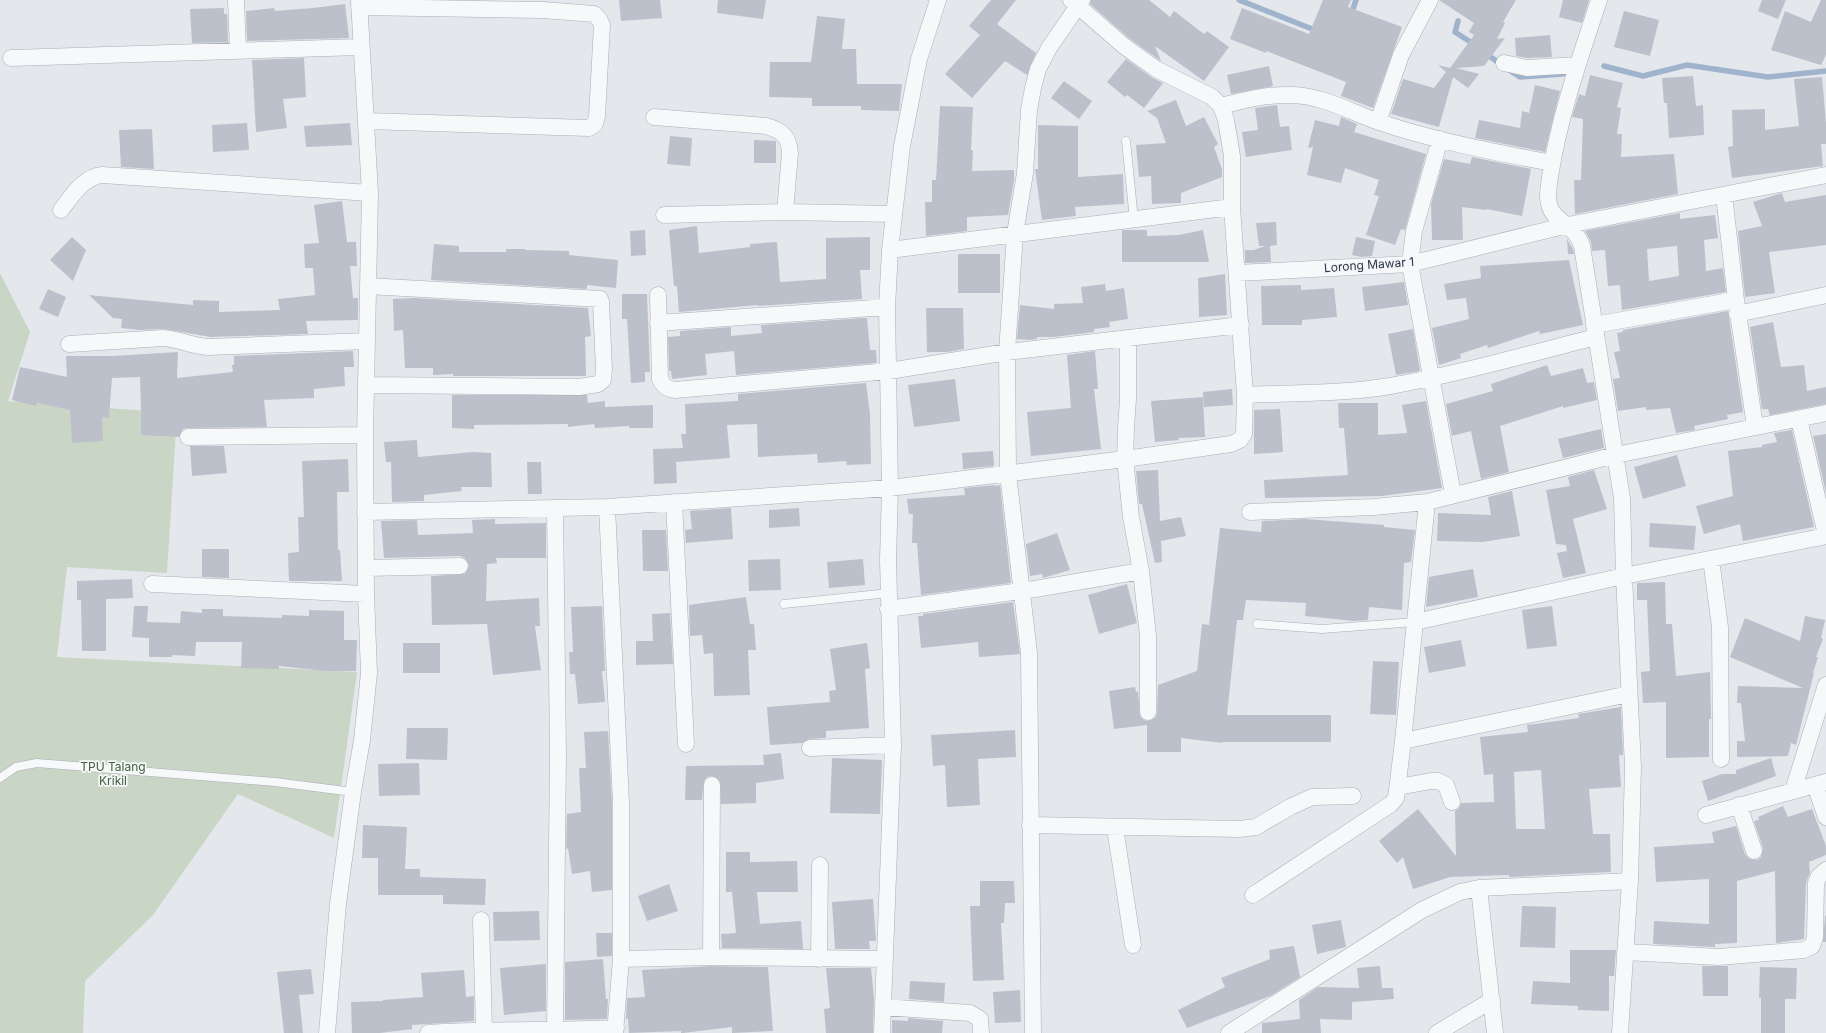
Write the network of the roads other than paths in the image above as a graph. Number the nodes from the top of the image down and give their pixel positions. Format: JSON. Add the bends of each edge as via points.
{"nodes":[{"id":1,"x":236,"y":0,"type":"edge"},
{"id":2,"x":938,"y":0,"type":"edge"},
{"id":3,"x":1430,"y":0,"type":"edge"},
{"id":4,"x":1599,"y":0,"type":"edge"},
{"id":5,"x":1077,"y":2,"type":"edge"},
{"id":6,"x":359,"y":4,"type":"edge"},
{"id":7,"x":361,"y":47,"type":"junction"},
{"id":8,"x":238,"y":51,"type":"junction"},
{"id":9,"x":11,"y":58,"type":"dead end"},
{"id":10,"x":1504,"y":62,"type":"dead end"},
{"id":11,"x":1578,"y":64,"type":"junction"},
{"id":12,"x":1221,"y":106,"type":"junction"},
{"id":13,"x":654,"y":117,"type":"dead end"},
{"id":14,"x":366,"y":121,"type":"junction"},
{"id":15,"x":1378,"y":122,"type":"junction"},
{"id":16,"x":1440,"y":139,"type":"junction"},
{"id":17,"x":1126,"y":141,"type":"dead end"},
{"id":18,"x":1552,"y":163,"type":"junction"},
{"id":19,"x":1826,"y":175,"type":"edge"},
{"id":20,"x":370,"y":193,"type":"junction"},
{"id":21,"x":1724,"y":195,"type":"junction"},
{"id":22,"x":1232,"y":207,"type":"junction"},
{"id":23,"x":61,"y":210,"type":"dead end"},
{"id":24,"x":785,"y":212,"type":"junction"},
{"id":25,"x":894,"y":214,"type":"junction"},
{"id":26,"x":664,"y":215,"type":"dead end"},
{"id":27,"x":1134,"y":220,"type":"junction"},
{"id":28,"x":1568,"y":225,"type":"junction"},
{"id":29,"x":1016,"y":234,"type":"junction"},
{"id":30,"x":890,"y":250,"type":"junction"},
{"id":31,"x":1410,"y":264,"type":"junction"},
{"id":32,"x":1237,"y":273,"type":"junction"},
{"id":33,"x":368,"y":286,"type":"junction"},
{"id":34,"x":658,"y":295,"type":"dead end"},
{"id":35,"x":1826,"y":295,"type":"edge"},
{"id":36,"x":887,"y":307,"type":"junction"},
{"id":37,"x":1736,"y":307,"type":"junction"},
{"id":38,"x":658,"y":324,"type":"junction"},
{"id":39,"x":1241,"y":325,"type":"junction"},
{"id":40,"x":1595,"y":331,"type":"junction"},
{"id":41,"x":1128,"y":338,"type":"junction"},
{"id":42,"x":367,"y":340,"type":"junction"},
{"id":43,"x":69,"y":344,"type":"dead end"},
{"id":44,"x":1007,"y":352,"type":"junction"},
{"id":45,"x":889,"y":371,"type":"junction"},
{"id":46,"x":1430,"y":378,"type":"junction"},
{"id":47,"x":366,"y":385,"type":"junction"},
{"id":48,"x":1245,"y":395,"type":"junction"},
{"id":49,"x":1826,"y":412,"type":"edge"},
{"id":50,"x":1799,"y":419,"type":"junction"},
{"id":51,"x":1755,"y":426,"type":"junction"},
{"id":52,"x":365,"y":435,"type":"junction"},
{"id":53,"x":188,"y":437,"type":"dead end"},
{"id":54,"x":1616,"y":455,"type":"junction"},
{"id":55,"x":1125,"y":459,"type":"junction"},
{"id":56,"x":1008,"y":474,"type":"junction"},
{"id":57,"x":890,"y":488,"type":"junction"},
{"id":58,"x":1453,"y":494,"type":"junction"},
{"id":59,"x":674,"y":502,"type":"junction"},
{"id":60,"x":1427,"y":502,"type":"junction"},
{"id":61,"x":608,"y":507,"type":"junction"},
{"id":62,"x":555,"y":508,"type":"junction"},
{"id":63,"x":365,"y":512,"type":"junction"},
{"id":64,"x":1250,"y":512,"type":"dead end"},
{"id":65,"x":1826,"y":536,"type":"edge"},
{"id":66,"x":1711,"y":559,"type":"junction"},
{"id":67,"x":460,"y":566,"type":"dead end"},
{"id":68,"x":366,"y":568,"type":"junction"},
{"id":69,"x":1141,"y":571,"type":"junction"},
{"id":70,"x":1624,"y":576,"type":"junction"},
{"id":71,"x":152,"y":584,"type":"dead end"},
{"id":72,"x":1022,"y":590,"type":"junction"},
{"id":73,"x":889,"y":593,"type":"junction"},
{"id":74,"x":366,"y":594,"type":"junction"},
{"id":75,"x":784,"y":604,"type":"dead end"},
{"id":76,"x":888,"y":609,"type":"junction"},
{"id":77,"x":1415,"y":622,"type":"junction"},
{"id":78,"x":1257,"y":624,"type":"dead end"},
{"id":79,"x":1826,"y":685,"type":"edge"},
{"id":80,"x":1629,"y":694,"type":"junction"},
{"id":81,"x":1148,"y":712,"type":"dead end"},
{"id":82,"x":1403,"y":741,"type":"junction"},
{"id":83,"x":686,"y":744,"type":"dead end"},
{"id":84,"x":893,"y":745,"type":"junction"},
{"id":85,"x":810,"y":748,"type":"dead end"},
{"id":86,"x":1721,"y":759,"type":"dead end"},
{"id":87,"x":0,"y":778,"type":"edge"},
{"id":88,"x":1821,"y":783,"type":"edge"},
{"id":89,"x":712,"y":785,"type":"dead end"},
{"id":90,"x":1398,"y":787,"type":"junction"},
{"id":91,"x":1793,"y":791,"type":"junction"},
{"id":92,"x":353,"y":792,"type":"junction"},
{"id":93,"x":1353,"y":796,"type":"dead end"},
{"id":94,"x":1452,"y":802,"type":"dead end"},
{"id":95,"x":1740,"y":805,"type":"junction"},
{"id":96,"x":1706,"y":815,"type":"dead end"},
{"id":97,"x":1826,"y":817,"type":"edge"},
{"id":98,"x":1030,"y":825,"type":"junction"},
{"id":99,"x":1115,"y":828,"type":"junction"},
{"id":100,"x":1754,"y":851,"type":"dead end"},
{"id":101,"x":820,"y":865,"type":"dead end"},
{"id":102,"x":1826,"y":870,"type":"edge"},
{"id":103,"x":1630,"y":881,"type":"junction"},
{"id":104,"x":1479,"y":888,"type":"junction"},
{"id":105,"x":1253,"y":895,"type":"dead end"},
{"id":106,"x":481,"y":920,"type":"dead end"},
{"id":107,"x":1133,"y":945,"type":"dead end"},
{"id":108,"x":1625,"y":952,"type":"junction"},
{"id":109,"x":710,"y":957,"type":"junction"},
{"id":110,"x":621,"y":959,"type":"junction"},
{"id":111,"x":819,"y":959,"type":"junction"},
{"id":112,"x":885,"y":959,"type":"junction"},
{"id":113,"x":1492,"y":1000,"type":"junction"},
{"id":114,"x":883,"y":1007,"type":"junction"},
{"id":115,"x":484,"y":1030,"type":"junction"},
{"id":116,"x":555,"y":1031,"type":"junction"},
{"id":117,"x":615,"y":1031,"type":"edge"},
{"id":118,"x":327,"y":1033,"type":"edge"},
{"id":119,"x":428,"y":1033,"type":"edge"},
{"id":120,"x":882,"y":1033,"type":"edge"},
{"id":121,"x":981,"y":1033,"type":"edge"},
{"id":122,"x":1033,"y":1033,"type":"edge"},
{"id":123,"x":1228,"y":1033,"type":"edge"},
{"id":124,"x":1437,"y":1033,"type":"edge"},
{"id":125,"x":1494,"y":1033,"type":"edge"},
{"id":126,"x":1620,"y":1033,"type":"edge"}],
"edges":[{"from":1,"to":8,"type":"street"},
{"from":2,"to":25,"type":"street","via":[[919,59],[902,146]]},
{"from":3,"to":15,"type":"street","via":[[1401,55]]},
{"from":4,"to":11,"type":"street"},
{"from":5,"to":12,"type":"street","via":[[1124,46],[1156,69],[1212,97]]},
{"from":5,"to":29,"type":"street","via":[[1038,69],[1033,88]]},
{"from":6,"to":7,"type":"street"},
{"from":6,"to":14,"type":"street","via":[[594,14],[602,25],[597,116],[595,124],[589,128]]},
{"from":7,"to":8,"type":"street"},
{"from":7,"to":14,"type":"street"},
{"from":8,"to":9,"type":"street"},
{"from":10,"to":11,"type":"street","via":[[1527,68]]},
{"from":11,"to":18,"type":"street"},
{"from":12,"to":15,"type":"street","via":[[1246,99],[1293,95],[1315,98]]},
{"from":12,"to":22,"type":"street","via":[[1232,156]]},
{"from":13,"to":24,"type":"street","via":[[766,126],[783,133],[790,145]]},
{"from":14,"to":20,"type":"street"},
{"from":15,"to":16,"type":"street"},
{"from":16,"to":18,"type":"street"},
{"from":16,"to":31,"type":"street","via":[[1414,231]]},
{"from":17,"to":27,"type":"lane"},
{"from":18,"to":28,"type":"street","via":[[1548,196],[1550,208],[1552,213]]},
{"from":19,"to":21,"type":"street","name":"Lorong Mawar 1"},
{"from":20,"to":23,"type":"street","via":[[102,175],[91,178],[78,188]]},
{"from":20,"to":33,"type":"street"},
{"from":21,"to":28,"type":"street","name":"Lorong Mawar 1"},
{"from":21,"to":37,"type":"street"},
{"from":22,"to":27,"type":"street"},
{"from":22,"to":32,"type":"street"},
{"from":24,"to":25,"type":"street"},
{"from":24,"to":26,"type":"street"},
{"from":25,"to":30,"type":"street"},
{"from":27,"to":29,"type":"street"},
{"from":28,"to":31,"type":"street","name":"Lorong Mawar 1"},
{"from":28,"to":40,"type":"street","via":[[1582,246]]},
{"from":29,"to":30,"type":"street"},
{"from":29,"to":44,"type":"street"},
{"from":30,"to":36,"type":"street"},
{"from":31,"to":32,"type":"street","name":"Lorong Mawar 1"},
{"from":31,"to":46,"type":"street"},
{"from":32,"to":39,"type":"street"},
{"from":33,"to":42,"type":"street"},
{"from":33,"to":47,"type":"street","via":[[600,299],[604,369],[603,380],[598,384],[579,387]]},
{"from":34,"to":38,"type":"street"},
{"from":35,"to":37,"type":"street"},
{"from":36,"to":38,"type":"street"},
{"from":36,"to":45,"type":"street"},
{"from":37,"to":40,"type":"street"},
{"from":37,"to":51,"type":"street"},
{"from":38,"to":45,"type":"street","via":[[660,378],[668,389],[685,390]]},
{"from":39,"to":41,"type":"street"},
{"from":39,"to":48,"type":"street"},
{"from":40,"to":46,"type":"street"},
{"from":40,"to":54,"type":"street"},
{"from":41,"to":44,"type":"street"},
{"from":41,"to":55,"type":"street"},
{"from":42,"to":43,"type":"street","via":[[208,347],[163,338]]},
{"from":42,"to":47,"type":"street"},
{"from":44,"to":45,"type":"street"},
{"from":44,"to":56,"type":"street"},
{"from":45,"to":57,"type":"street"},
{"from":46,"to":48,"type":"street","via":[[1388,386]]},
{"from":46,"to":58,"type":"street"},
{"from":47,"to":52,"type":"street"},
{"from":48,"to":55,"type":"street","via":[[1244,434],[1237,442]]},
{"from":49,"to":50,"type":"street"},
{"from":50,"to":51,"type":"street"},
{"from":50,"to":65,"type":"street"},
{"from":51,"to":54,"type":"street"},
{"from":52,"to":53,"type":"street"},
{"from":52,"to":63,"type":"street"},
{"from":54,"to":58,"type":"street"},
{"from":54,"to":70,"type":"street","via":[[1622,498]]},
{"from":55,"to":56,"type":"street"},
{"from":55,"to":69,"type":"street","via":[[1131,517]]},
{"from":56,"to":57,"type":"street"},
{"from":56,"to":72,"type":"street"},
{"from":57,"to":59,"type":"street"},
{"from":57,"to":73,"type":"street"},
{"from":58,"to":60,"type":"street"},
{"from":59,"to":61,"type":"street"},
{"from":59,"to":83,"type":"street"},
{"from":60,"to":64,"type":"street","via":[[1374,507]]},
{"from":60,"to":77,"type":"street"},
{"from":61,"to":62,"type":"street"},
{"from":61,"to":110,"type":"street","via":[[621,803]]},
{"from":62,"to":63,"type":"street"},
{"from":62,"to":116,"type":"street","via":[[558,754]]},
{"from":63,"to":68,"type":"street"},
{"from":65,"to":66,"type":"street"},
{"from":66,"to":70,"type":"street"},
{"from":66,"to":86,"type":"street","via":[[1720,627]]},
{"from":67,"to":68,"type":"street"},
{"from":68,"to":74,"type":"street"},
{"from":69,"to":72,"type":"street"},
{"from":69,"to":81,"type":"street","via":[[1148,636]]},
{"from":70,"to":77,"type":"street"},
{"from":70,"to":80,"type":"street"},
{"from":71,"to":74,"type":"street"},
{"from":72,"to":76,"type":"street"},
{"from":72,"to":98,"type":"street","via":[[1029,653]]},
{"from":73,"to":75,"type":"lane"},
{"from":73,"to":76,"type":"street"},
{"from":74,"to":92,"type":"street","via":[[369,673],[367,703]]},
{"from":76,"to":84,"type":"street"},
{"from":77,"to":78,"type":"lane","via":[[1322,629]]},
{"from":77,"to":82,"type":"street"},
{"from":79,"to":91,"type":"street"},
{"from":80,"to":82,"type":"street"},
{"from":80,"to":103,"type":"street","via":[[1633,767]]},
{"from":82,"to":90,"type":"street"},
{"from":84,"to":85,"type":"street"},
{"from":84,"to":112,"type":"street"},
{"from":87,"to":92,"type":"lane","via":[[16,767],[37,763],[260,780]]},
{"from":88,"to":91,"type":"street"},
{"from":88,"to":97,"type":"street"},
{"from":89,"to":109,"type":"street"},
{"from":90,"to":94,"type":"street","via":[[1438,781],[1446,785]]},
{"from":90,"to":105,"type":"street","via":[[1396,798],[1391,804]]},
{"from":91,"to":95,"type":"street"},
{"from":92,"to":118,"type":"street","via":[[336,918]]},
{"from":93,"to":99,"type":"street","via":[[1312,797],[1256,827]]},
{"from":95,"to":96,"type":"street"},
{"from":95,"to":100,"type":"street"},
{"from":98,"to":99,"type":"street"},
{"from":98,"to":122,"type":"street"},
{"from":99,"to":107,"type":"street"},
{"from":101,"to":111,"type":"street"},
{"from":102,"to":108,"type":"street","via":[[1816,883],[1815,937],[1812,946],[1804,950],[1719,957]]},
{"from":103,"to":104,"type":"street"},
{"from":103,"to":108,"type":"street"},
{"from":104,"to":113,"type":"street"},
{"from":104,"to":123,"type":"street","via":[[1460,892],[1422,910]]},
{"from":106,"to":115,"type":"street"},
{"from":108,"to":126,"type":"street"},
{"from":109,"to":110,"type":"street"},
{"from":109,"to":111,"type":"street"},
{"from":110,"to":117,"type":"street"},
{"from":111,"to":112,"type":"street"},
{"from":112,"to":114,"type":"street"},
{"from":113,"to":124,"type":"street"},
{"from":113,"to":125,"type":"street"},
{"from":114,"to":120,"type":"street"},
{"from":114,"to":121,"type":"street","via":[[970,1012],[980,1019]]},
{"from":115,"to":116,"type":"street"},
{"from":115,"to":119,"type":"street"},
{"from":116,"to":117,"type":"street"}]}
